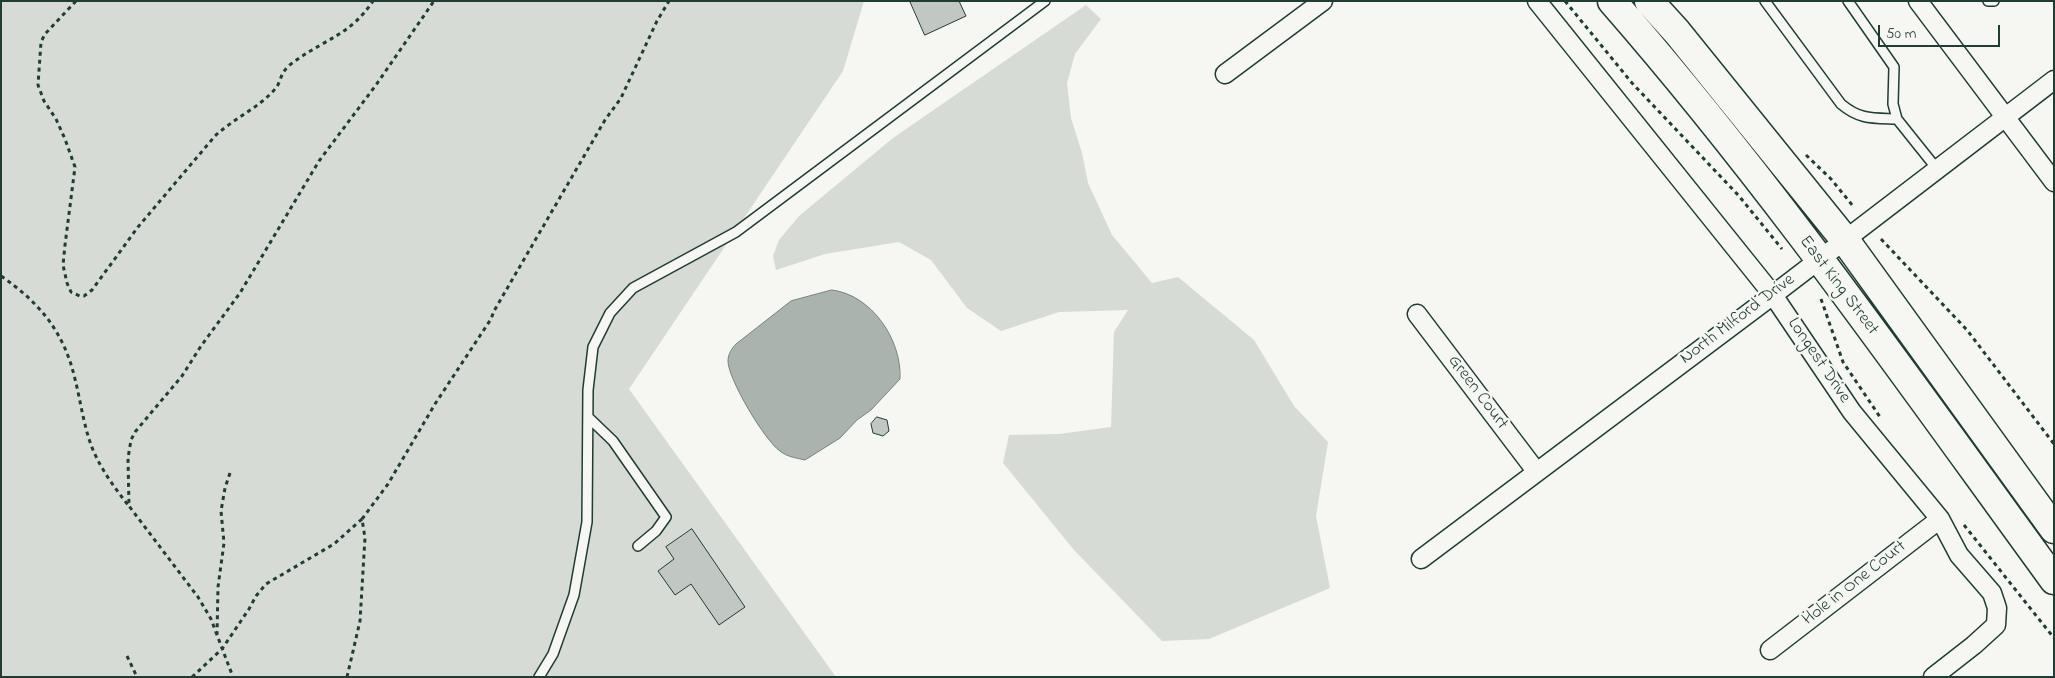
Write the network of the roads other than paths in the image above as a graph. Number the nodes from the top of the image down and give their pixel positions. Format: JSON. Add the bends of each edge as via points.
{"nodes":[{"id":1,"x":1045,"y":1,"type":"edge"},
{"id":2,"x":1323,"y":1,"type":"edge"},
{"id":3,"x":1537,"y":1,"type":"edge"},
{"id":4,"x":1612,"y":1,"type":"edge"},
{"id":5,"x":1649,"y":1,"type":"edge"},
{"id":6,"x":1765,"y":1,"type":"edge"},
{"id":7,"x":1848,"y":1,"type":"edge"},
{"id":8,"x":1918,"y":1,"type":"edge"},
{"id":9,"x":1988,"y":1,"type":"edge"},
{"id":10,"x":1994,"y":1,"type":"edge"},
{"id":11,"x":1225,"y":74,"type":"dead end"},
{"id":12,"x":2054,"y":80,"type":"edge"},
{"id":13,"x":2004,"y":117,"type":"junction"},
{"id":14,"x":1897,"y":119,"type":"junction"},
{"id":15,"x":1937,"y":169,"type":"junction"},
{"id":16,"x":2054,"y":182,"type":"edge"},
{"id":17,"x":1845,"y":240,"type":"junction"},
{"id":18,"x":1819,"y":259,"type":"junction"},
{"id":19,"x":1773,"y":295,"type":"junction"},
{"id":20,"x":1417,"y":314,"type":"dead end"},
{"id":21,"x":588,"y":417,"type":"junction"},
{"id":22,"x":1536,"y":472,"type":"junction"},
{"id":23,"x":1940,"y":519,"type":"junction"},
{"id":24,"x":2054,"y":528,"type":"edge"},
{"id":25,"x":638,"y":546,"type":"dead end"},
{"id":26,"x":1421,"y":559,"type":"dead end"},
{"id":27,"x":2054,"y":580,"type":"edge"},
{"id":28,"x":1770,"y":650,"type":"dead end"},
{"id":29,"x":539,"y":677,"type":"edge"},
{"id":30,"x":1933,"y":677,"type":"edge"}],
"edges":[{"from":1,"to":21,"type":"lane","via":[[736,232],[633,288],[610,313],[593,347]]},
{"from":2,"to":11,"type":"street"},
{"from":3,"to":19,"type":"street","name":"Longest Drive"},
{"from":4,"to":18,"type":"main road","name":"East King Street"},
{"from":5,"to":17,"type":"main road","name":"East King Street"},
{"from":6,"to":14,"type":"lane","via":[[1841,104],[1853,114],[1866,118]]},
{"from":7,"to":14,"type":"lane","via":[[1894,67],[1893,104]]},
{"from":8,"to":13,"type":"street"},
{"from":9,"to":10,"type":"lane"},
{"from":12,"to":13,"type":"street","name":"North Milford Drive"},
{"from":13,"to":15,"type":"street","name":"North Milford Drive"},
{"from":13,"to":16,"type":"street"},
{"from":14,"to":15,"type":"lane"},
{"from":15,"to":17,"type":"street","name":"North Milford Drive"},
{"from":17,"to":18,"type":"street","name":"North Milford Drive"},
{"from":17,"to":24,"type":"main road","name":"East King Street"},
{"from":18,"to":19,"type":"street","name":"North Milford Drive"},
{"from":18,"to":27,"type":"main road","name":"East King Street"},
{"from":19,"to":22,"type":"street","name":"North Milford Drive"},
{"from":19,"to":23,"type":"street","name":"Longest Drive","via":[[1852,412]]},
{"from":20,"to":22,"type":"street","name":"Green Court"},
{"from":21,"to":25,"type":"lane","via":[[613,441],[666,518]]},
{"from":21,"to":29,"type":"lane","via":[[587,522],[574,595],[553,654]]},
{"from":22,"to":26,"type":"street","name":"North Milford Drive"},
{"from":23,"to":28,"type":"street","name":"Hole in One Court"},
{"from":23,"to":30,"type":"street","name":"Longest Drive","via":[[1959,555],[1992,593],[1997,608],[1996,624]]}]}
